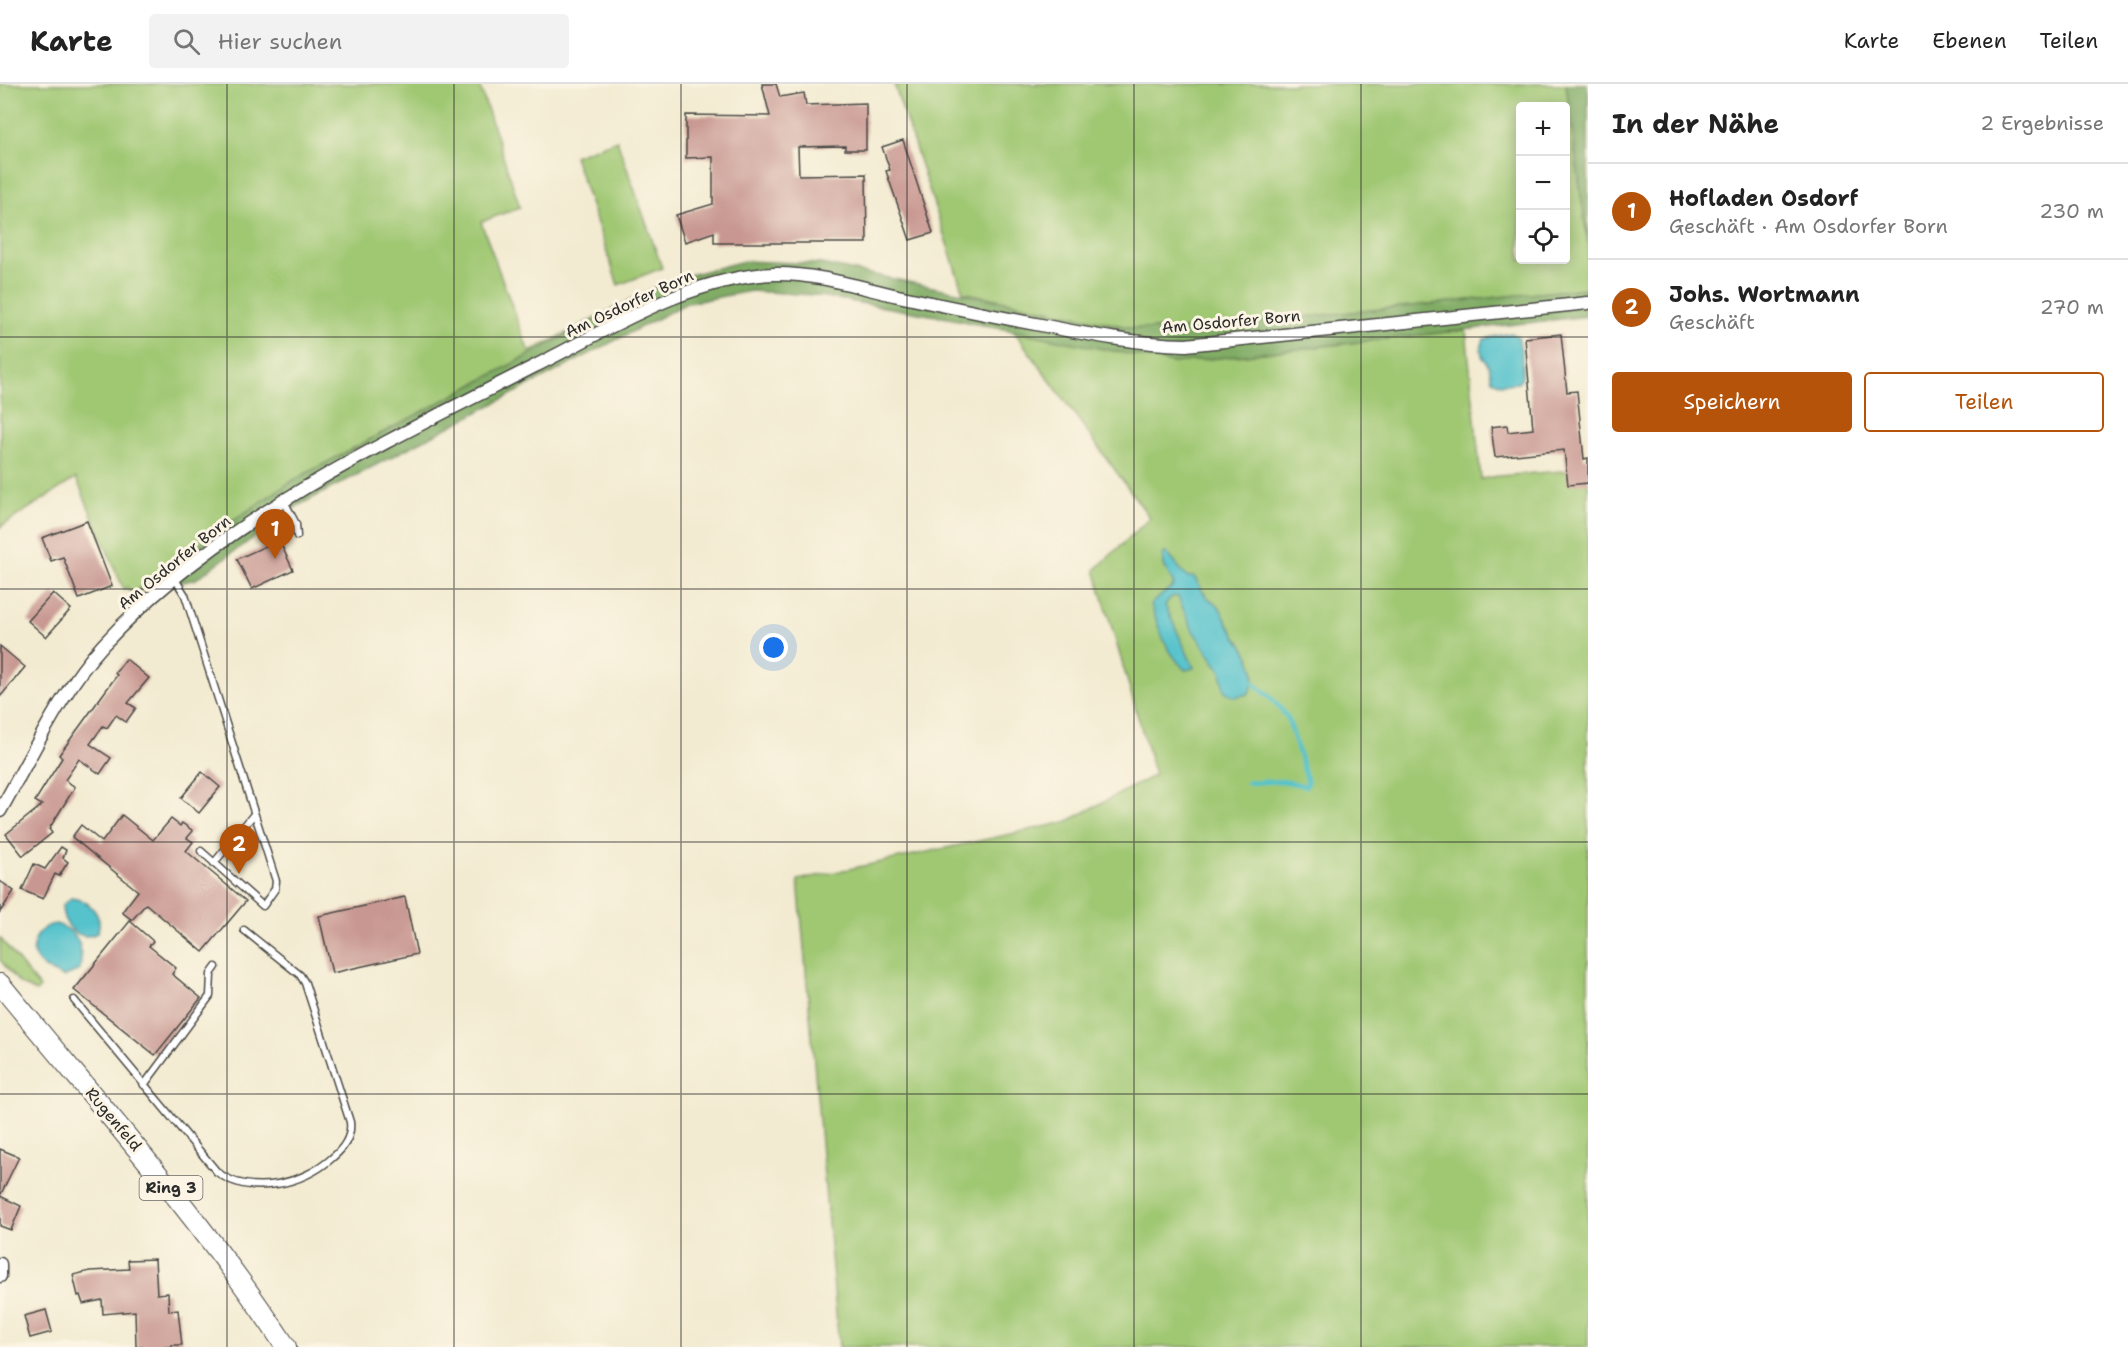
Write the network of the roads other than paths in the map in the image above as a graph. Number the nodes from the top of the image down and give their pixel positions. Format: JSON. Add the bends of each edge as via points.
{"nodes":[{"id":1,"x":1588,"y":303,"type":"edge"},
{"id":2,"x":284,"y":501,"type":"junction"},
{"id":3,"x":297,"y":536,"type":"dead end"},
{"id":4,"x":175,"y":579,"type":"junction"},
{"id":5,"x":0,"y":811,"type":"edge"},
{"id":6,"x":254,"y":814,"type":"junction"},
{"id":7,"x":201,"y":851,"type":"dead end"},
{"id":8,"x":214,"y":863,"type":"junction"},
{"id":9,"x":244,"y":930,"type":"dead end"},
{"id":10,"x":216,"y":967,"type":"dead end"},
{"id":11,"x":0,"y":984,"type":"edge"},
{"id":12,"x":74,"y":1000,"type":"dead end"},
{"id":13,"x":144,"y":1085,"type":"junction"},
{"id":14,"x":0,"y":1264,"type":"edge"},
{"id":15,"x":0,"y":1276,"type":"edge"},
{"id":16,"x":286,"y":1347,"type":"edge"}],
"edges":[{"from":1,"to":2,"type":"street","name":"Am Osdorfer Born","via":[[1186,345],[1114,340],[813,277],[740,277],[683,294],[613,327],[371,451]]},
{"from":2,"to":3,"type":"lane","via":[[296,524]]},
{"from":2,"to":4,"type":"street","name":"Am Osdorfer Born","via":[[223,540]]},
{"from":4,"to":5,"type":"street","name":"Am Osdorfer Born","via":[[133,615],[82,672]]},
{"from":4,"to":6,"type":"lane","via":[[184,595]]},
{"from":6,"to":8,"type":"lane"},
{"from":6,"to":8,"type":"lane","via":[[276,881],[263,906]]},
{"from":7,"to":8,"type":"lane"},
{"from":9,"to":13,"type":"lane","via":[[305,983],[350,1122],[346,1142],[316,1170],[287,1182],[256,1185],[228,1179],[211,1166]]},
{"from":10,"to":13,"type":"lane","via":[[211,974],[210,996]]},
{"from":11,"to":16,"type":"main road","name":"Rugenfeld","number":"Ring 3","via":[[166,1181]]},
{"from":12,"to":13,"type":"lane"},
{"from":14,"to":15,"type":"street"}]}
